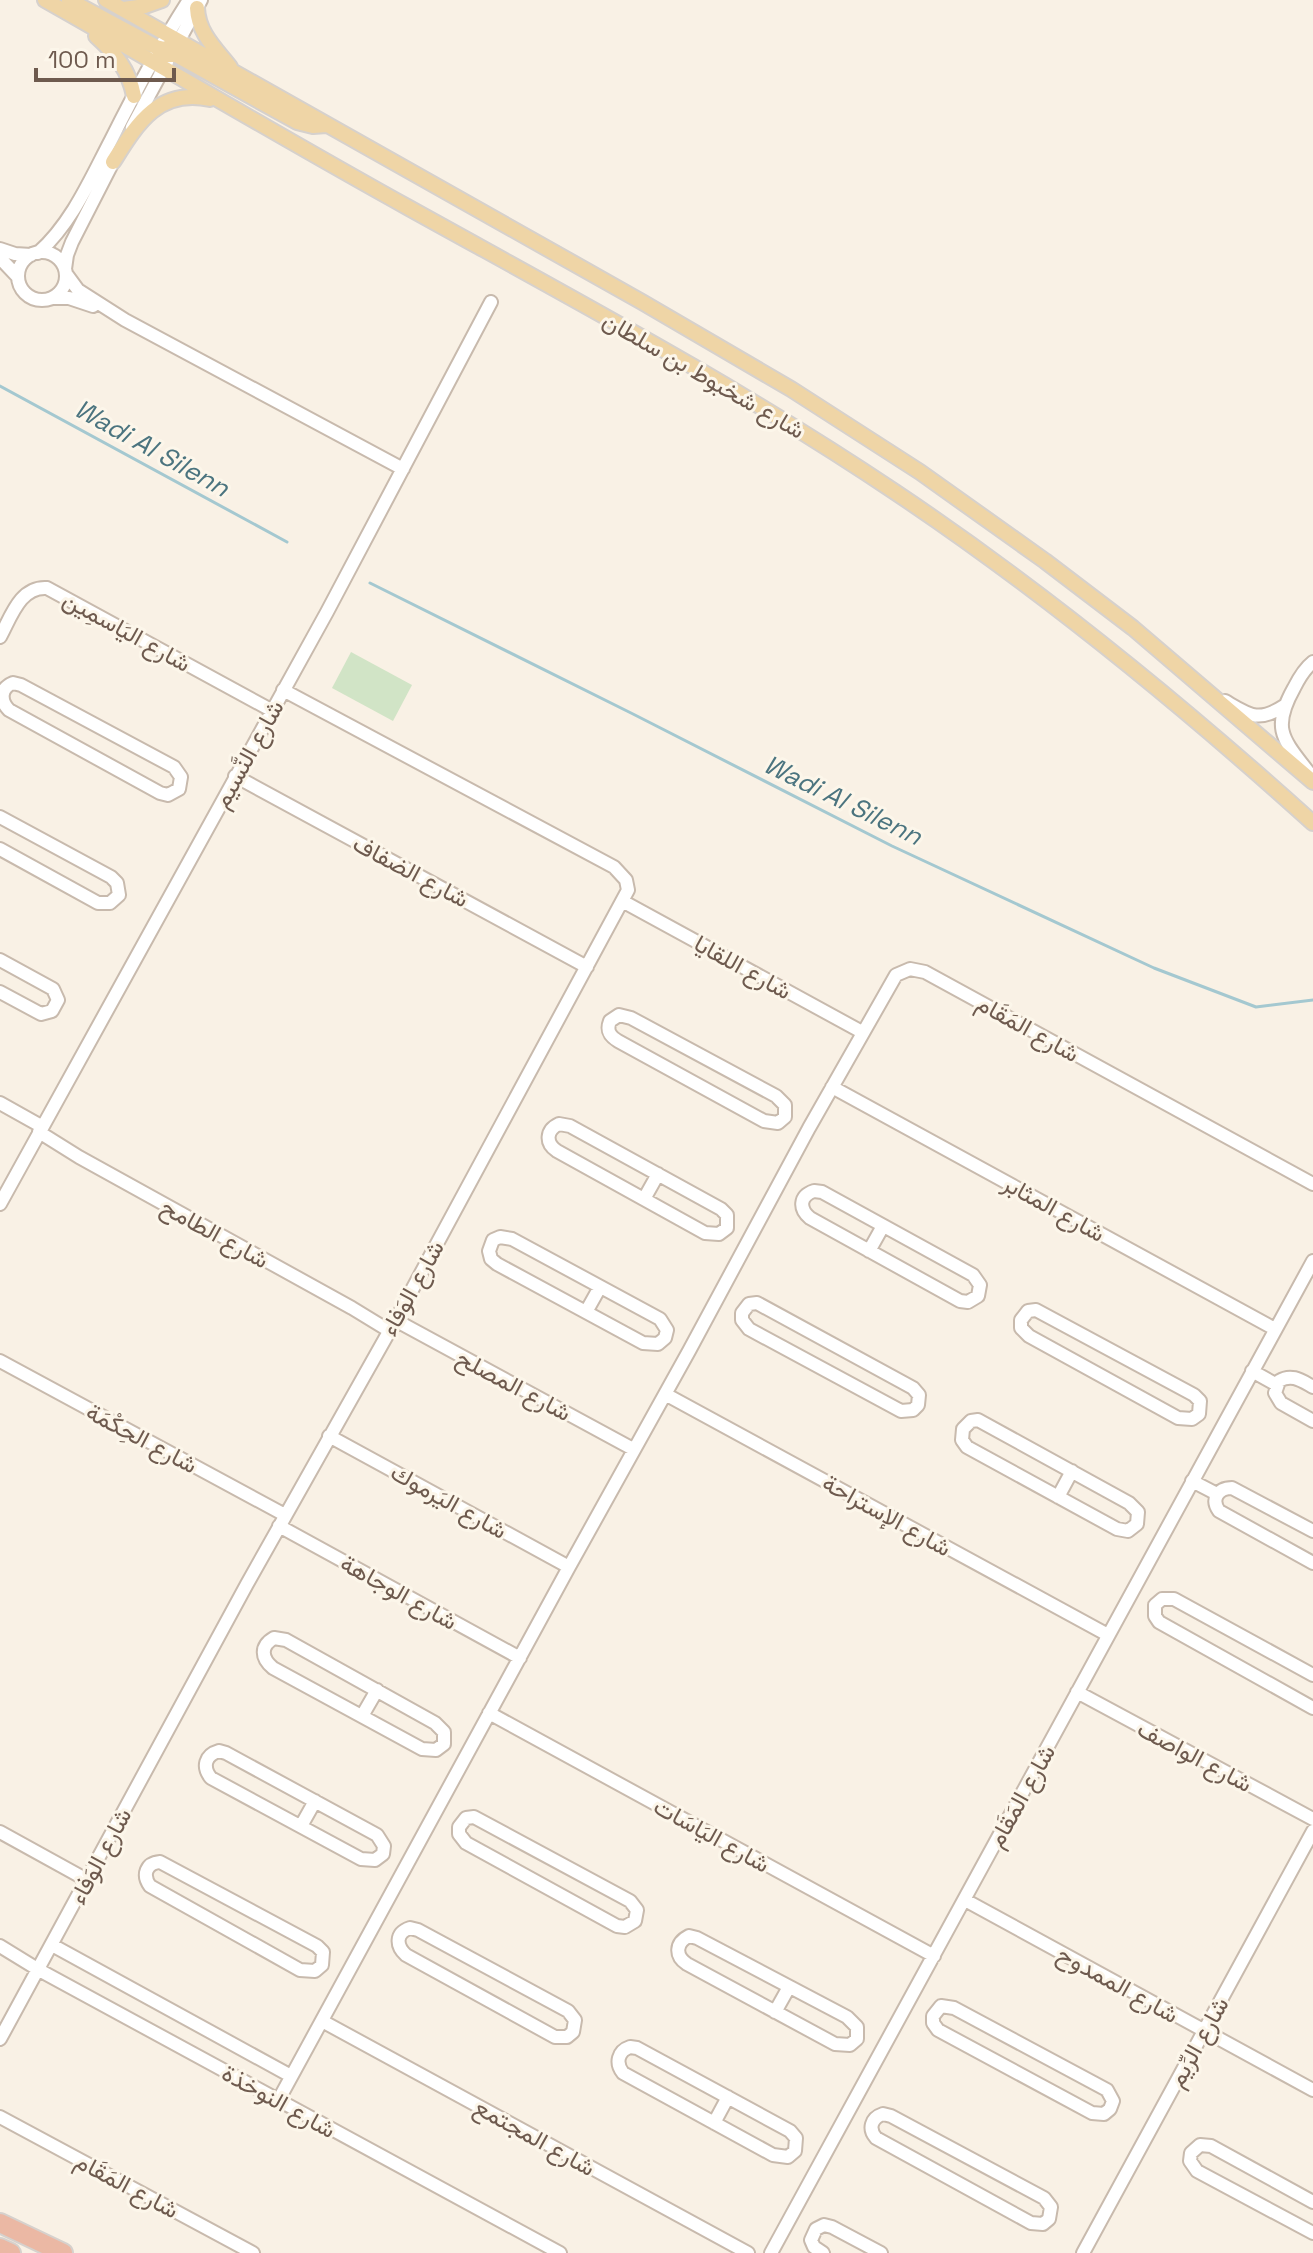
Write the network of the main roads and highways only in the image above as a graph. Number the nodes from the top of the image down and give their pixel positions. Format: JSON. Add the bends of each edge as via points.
{"nodes":[{"id":1,"x":45,"y":0,"type":"edge"},
{"id":2,"x":69,"y":0,"type":"edge"},
{"id":3,"x":106,"y":0,"type":"edge"},
{"id":4,"x":162,"y":0,"type":"edge"},
{"id":5,"x":196,"y":3,"type":"edge"},
{"id":6,"x":122,"y":9,"type":"junction"},
{"id":7,"x":75,"y":17,"type":"junction"},
{"id":8,"x":166,"y":51,"type":"junction"},
{"id":9,"x":236,"y":73,"type":"junction"},
{"id":10,"x":134,"y":96,"type":"road end"},
{"id":11,"x":225,"y":102,"type":"junction"},
{"id":12,"x":326,"y":125,"type":"junction"},
{"id":13,"x":113,"y":162,"type":"road end"},
{"id":14,"x":1313,"y":781,"type":"edge"},
{"id":15,"x":1313,"y":823,"type":"edge"},
{"id":16,"x":0,"y":2223,"type":"edge"},
{"id":17,"x":0,"y":2248,"type":"edge"},
{"id":18,"x":11,"y":2253,"type":"edge"},
{"id":19,"x":63,"y":2253,"type":"edge"}],
"edges":[{"from":1,"to":7,"type":"main road","name":"شارع شخبوط بن سلطان"},
{"from":2,"to":8,"type":"main road"},
{"from":3,"to":6,"type":"main road","name":"شارع شخبوط بن سلطان"},
{"from":4,"to":6,"type":"main road"},
{"from":5,"to":9,"type":"main road","via":[[202,31]]},
{"from":6,"to":8,"type":"main road","name":"شارع شخبوط بن سلطان"},
{"from":7,"to":8,"type":"main road","name":"شارع شخبوط بن سلطان"},
{"from":7,"to":10,"type":"main road","via":[[118,57]]},
{"from":8,"to":9,"type":"main road","name":"شارع شخبوط بن سلطان"},
{"from":8,"to":11,"type":"main road","name":"شارع شخبوط بن سلطان"},
{"from":8,"to":12,"type":"main road","via":[[297,122]]},
{"from":9,"to":12,"type":"main road","name":"شارع شخبوط بن سلطان"},
{"from":11,"to":13,"type":"main road","via":[[194,96],[170,101],[137,124]]},
{"from":11,"to":15,"type":"main road","name":"شارع شخبوط بن سلطان","via":[[709,376],[898,494],[1158,688]]},
{"from":12,"to":14,"type":"main road","name":"شارع شخبوط بن سلطان","via":[[642,302],[894,455],[1133,628]]},
{"from":16,"to":19,"type":"highway"},
{"from":17,"to":18,"type":"highway"}]}
